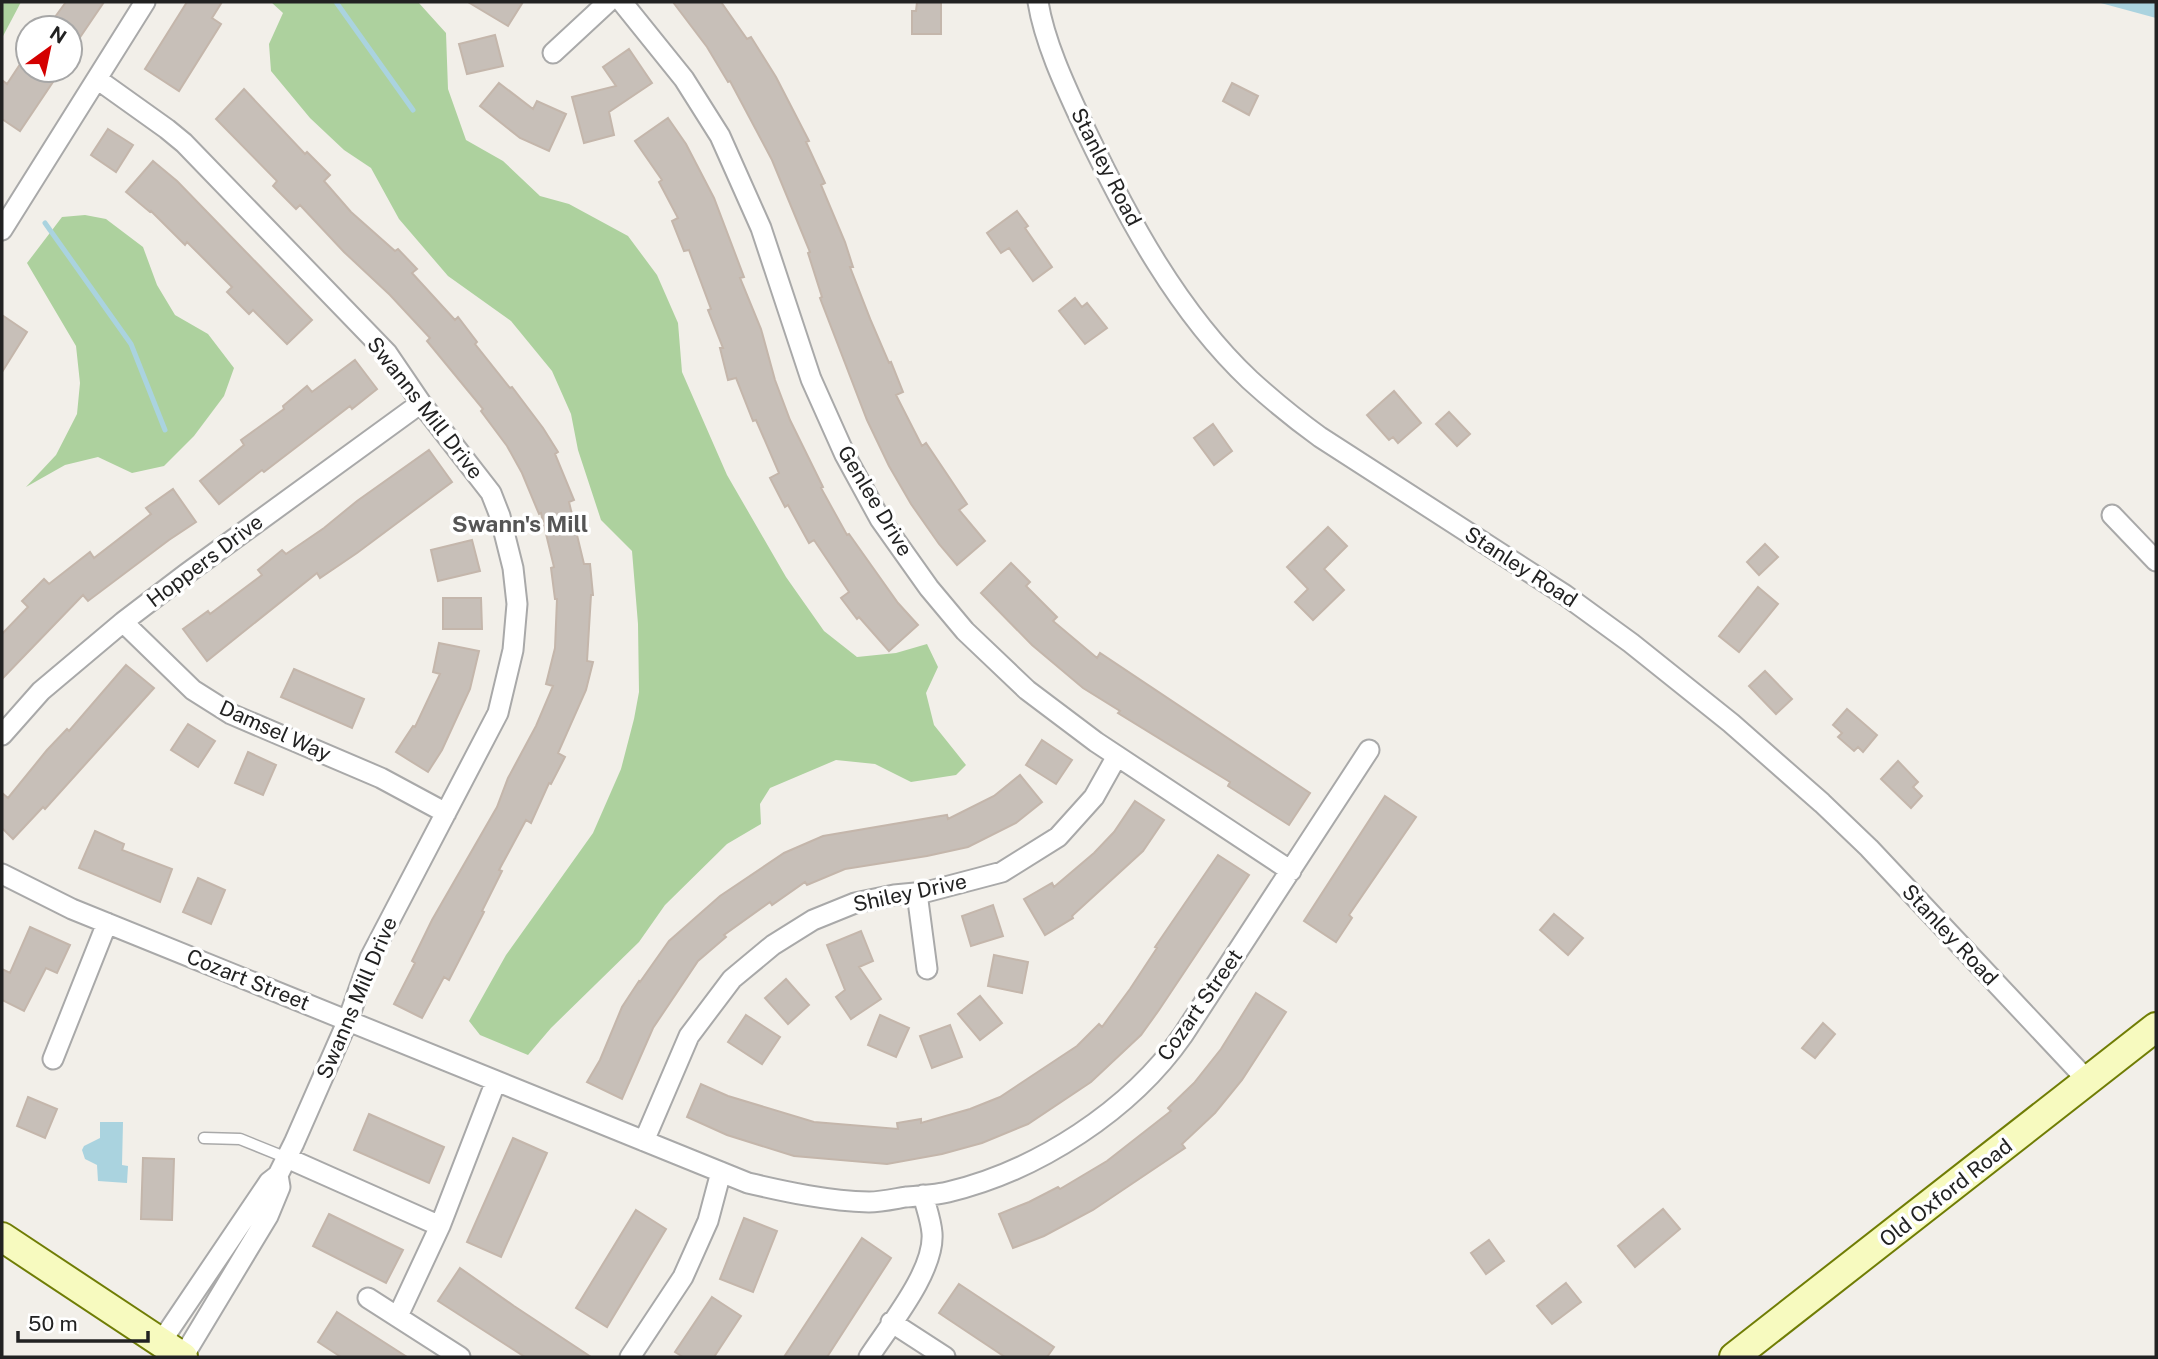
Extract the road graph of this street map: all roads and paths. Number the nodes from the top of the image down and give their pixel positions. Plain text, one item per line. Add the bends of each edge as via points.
1 (145, 2) edge
2 (608, 2) edge
3 (622, 2) edge
4 (1038, 2) edge
5 (553, 53) dead end
6 (96, 79) junction
7 (2, 230) edge
8 (421, 403) junction
9 (2112, 515) dead end
10 (2156, 561) edge
11 (123, 622) junction
12 (2, 735) edge
13 (1369, 750) dead end
14 (1117, 756) junction
15 (446, 813) junction
16 (1291, 871) junction
17 (2, 874) edge
18 (916, 893) junction
19 (107, 923) junction
20 (927, 969) dead end
21 (348, 1020) junction
22 (2156, 1027) edge
23 (53, 1059) dead end
24 (496, 1081) junction
25 (2088, 1081) junction
26 (204, 1138) dead end
27 (644, 1141) junction
28 (282, 1167) junction
29 (722, 1172) junction
30 (923, 1195) junction
31 (440, 1226) junction
32 (2, 1237) edge
33 (368, 1298) dead end
34 (398, 1316) junction
35 (891, 1322) junction
36 (176, 1352) edge
37 (460, 1357) edge
38 (630, 1357) edge
39 (869, 1357) edge
40 (946, 1357) edge
41 (1734, 1357) edge

1 - 6 street
2 - 5 street
3 - 14 street, Genlee Drive via 684,79 720,136 761,229 811,379 880,519 965,631 1027,690
4 - 25 street, Stanley Road via 1069,94 1106,172 1186,304 1248,378 1320,437 1565,595 1748,738 1869,848
6 - 7 street
6 - 8 street, Swanns Mill Drive via 184,143 387,353
8 - 11 street, Hoppers Drive
8 - 15 street, Swanns Mill Drive via 491,493 513,568 517,604 513,650 498,713
9 - 10 street
11 - 12 street, Hoppers Drive via 41,691
11 - 15 street, Damsel Way via 193,690 231,714 381,778
13 - 16 street, Cozart Street
14 - 16 street, Genlee Drive
14 - 18 street, Shiley Drive via 1094,797 1058,837 1002,872
15 - 21 street, Swanns Mill Drive via 370,958
16 - 30 street, Cozart Street via 1171,1053 1130,1095 1068,1142 1012,1171 948,1192
17 - 19 street, Cozart Street
18 - 20 street
18 - 27 street, Shiley Drive via 855,903 813,920 732,979 689,1036
19 - 21 street, Cozart Street
19 - 23 street
21 - 24 street, Cozart Street
21 - 28 street, Swanns Mill Drive
22 - 25 street, Old Oxford Road
24 - 27 street, Cozart Street
24 - 31 street
25 - 41 street, Old Oxford Road
26 - 28 lane via 240,1139
27 - 29 street, Cozart Street
28 - 31 street
28 - 36 street, Swanns Mill Drive via 268,1216
29 - 30 street, Cozart Street via 748,1183 805,1195 870,1202
29 - 38 street via 708,1222 683,1277
30 - 35 street via 932,1233 931,1251 919,1280
31 - 34 street
32 - 36 street
33 - 34 street
34 - 37 street
35 - 39 street
35 - 40 street

